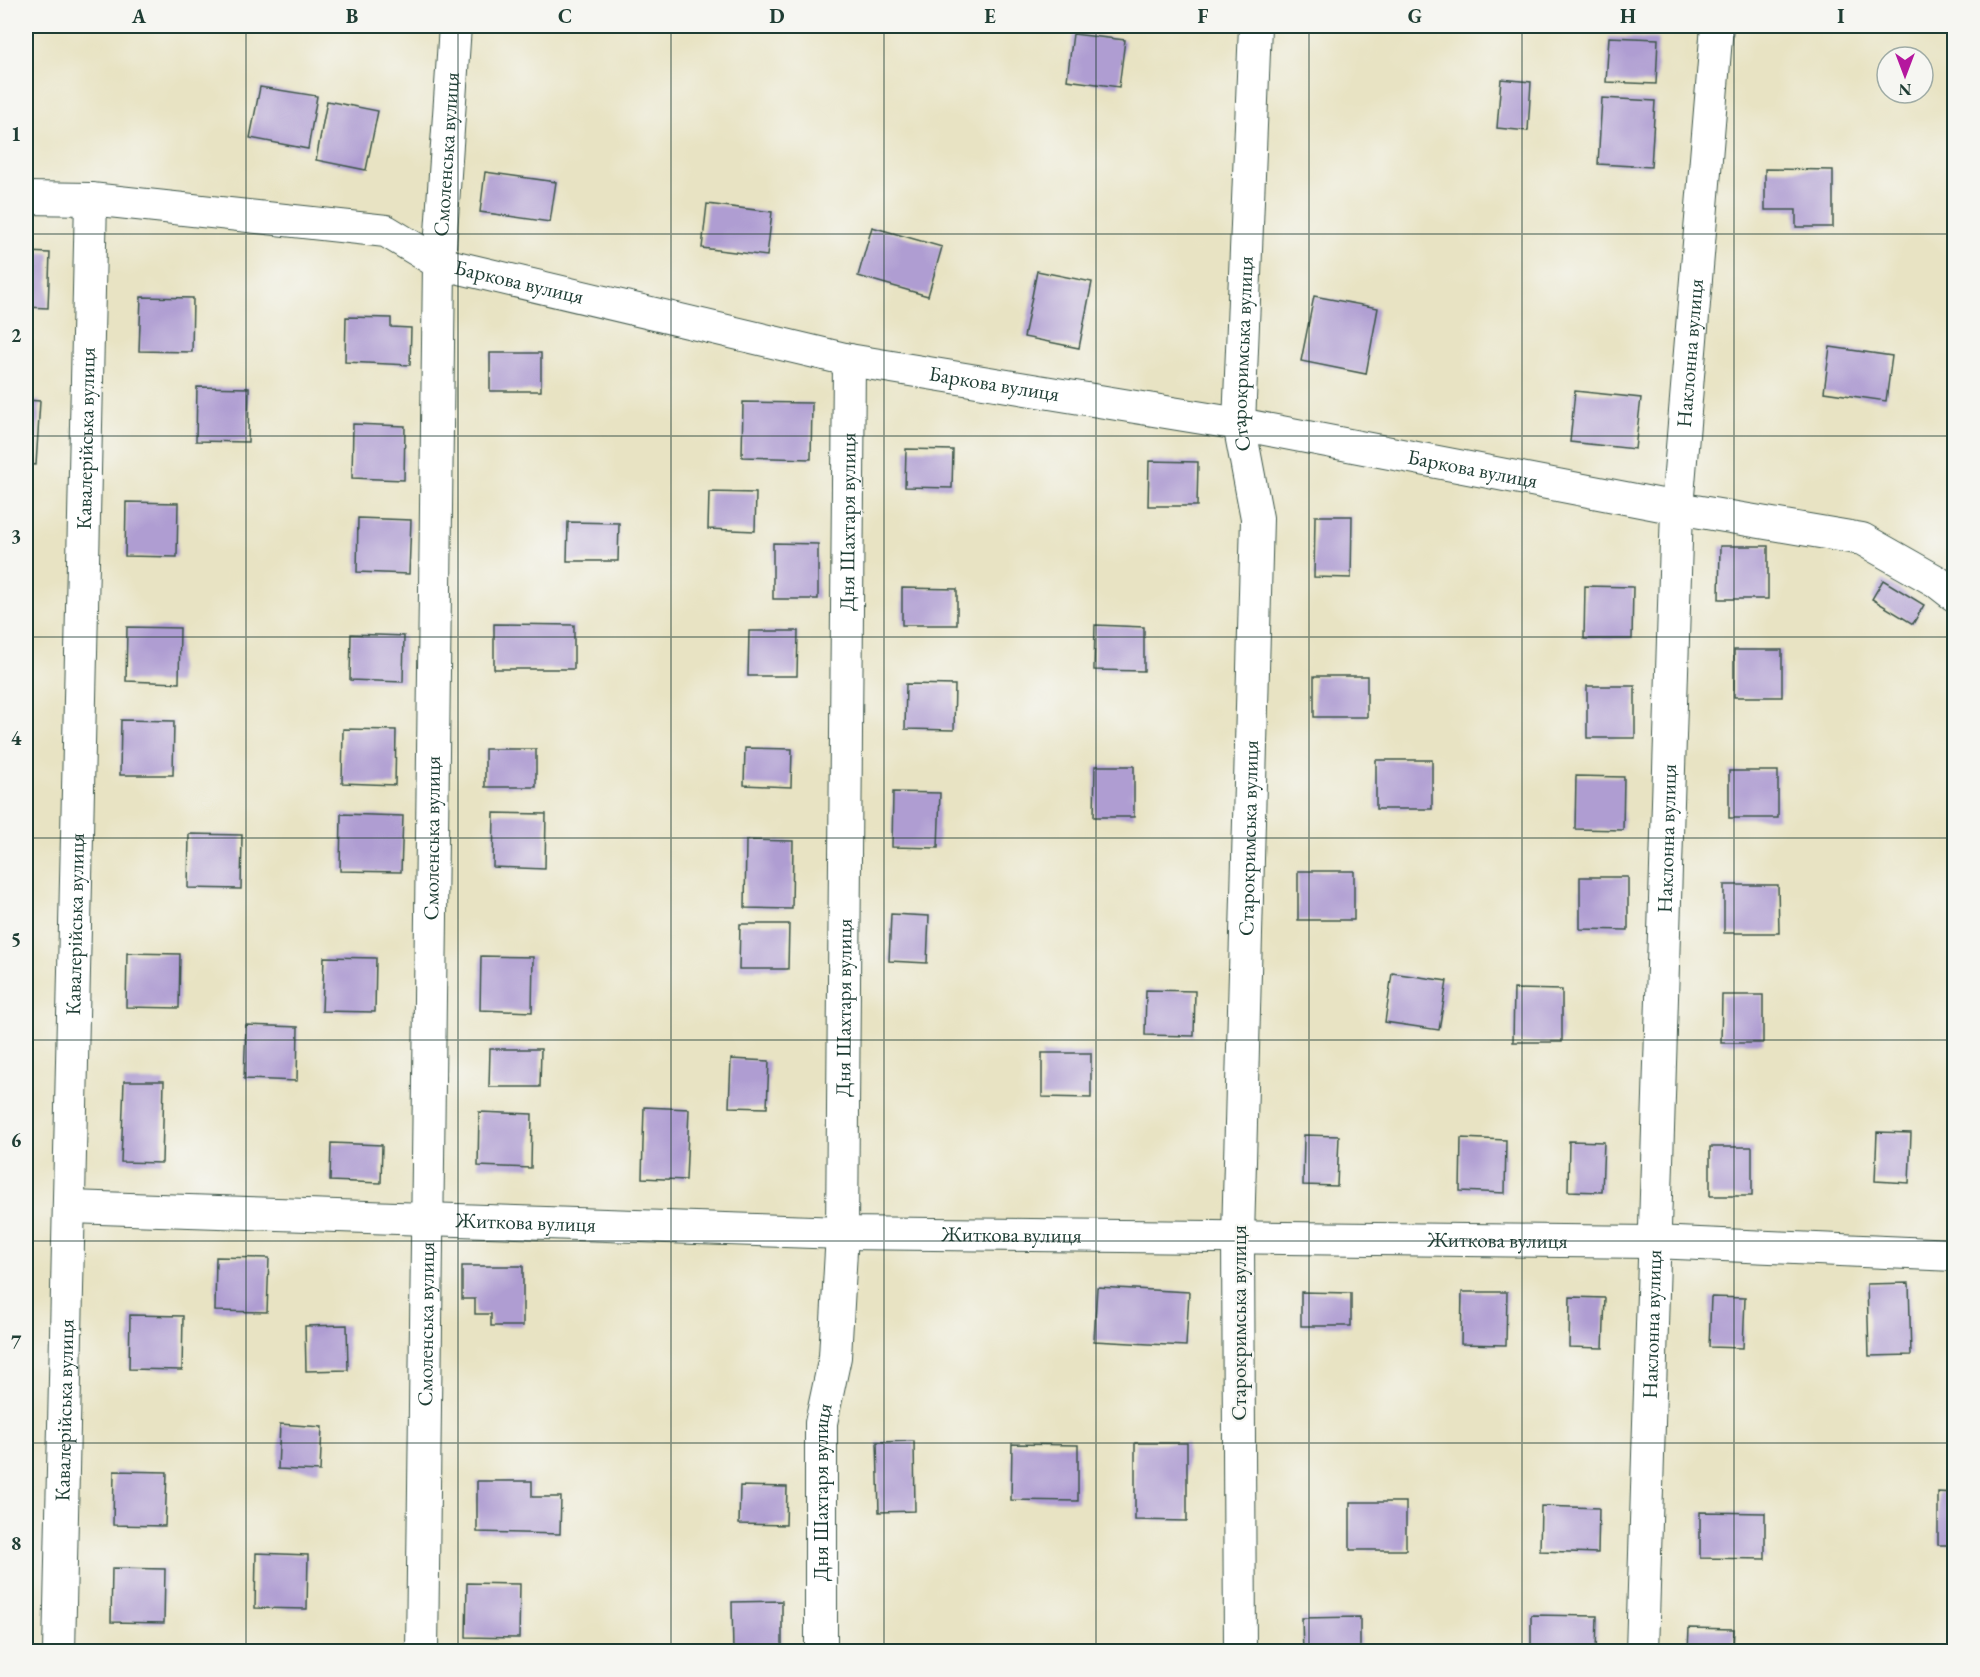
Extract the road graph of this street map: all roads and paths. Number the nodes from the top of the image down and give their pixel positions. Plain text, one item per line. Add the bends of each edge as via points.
1 (455, 26) edge
2 (1255, 26) edge
3 (1717, 26) edge
4 (26, 198) edge
5 (91, 199) junction
6 (439, 263) junction
7 (849, 360) junction
8 (1239, 424) junction
9 (1677, 508) junction
10 (1954, 595) edge
11 (70, 1207) junction
12 (427, 1219) junction
13 (842, 1233) junction
14 (1238, 1237) junction
15 (1653, 1242) junction
16 (1954, 1256) edge
17 (59, 1652) edge
18 (422, 1652) edge
19 (821, 1652) edge
20 (1240, 1652) edge
21 (1642, 1652) edge

1 - 6 street, Смоленська вулиця
2 - 8 street, Старокримська вулиця
3 - 9 street, Наклонна вулиця
4 - 5 street, Баркова вулиця
5 - 6 street, Баркова вулиця via 386,231
5 - 11 street, Кавалерійська вулиця
6 - 7 street, Баркова вулиця
6 - 12 street, Смоленська вулиця
7 - 8 street, Баркова вулиця
7 - 13 street, Дня Шахтаря вулиця
8 - 9 street, Баркова вулиця
8 - 14 street, Старокримська вулиця via 1257,518
9 - 10 street, Баркова вулиця via 1862,539
9 - 15 street, Наклонна вулиця
11 - 12 street, Житкова вулиця
11 - 17 street, Кавалерійська вулиця
12 - 13 street, Житкова вулиця
12 - 18 street, Смоленська вулиця
13 - 14 street, Житкова вулиця
13 - 19 street, Дня Шахтаря вулиця via 835,1357 821,1423
14 - 15 street, Житкова вулиця
14 - 20 street, Старокримська вулиця
15 - 16 street, Житкова вулиця
15 - 21 street, Наклонна вулиця

